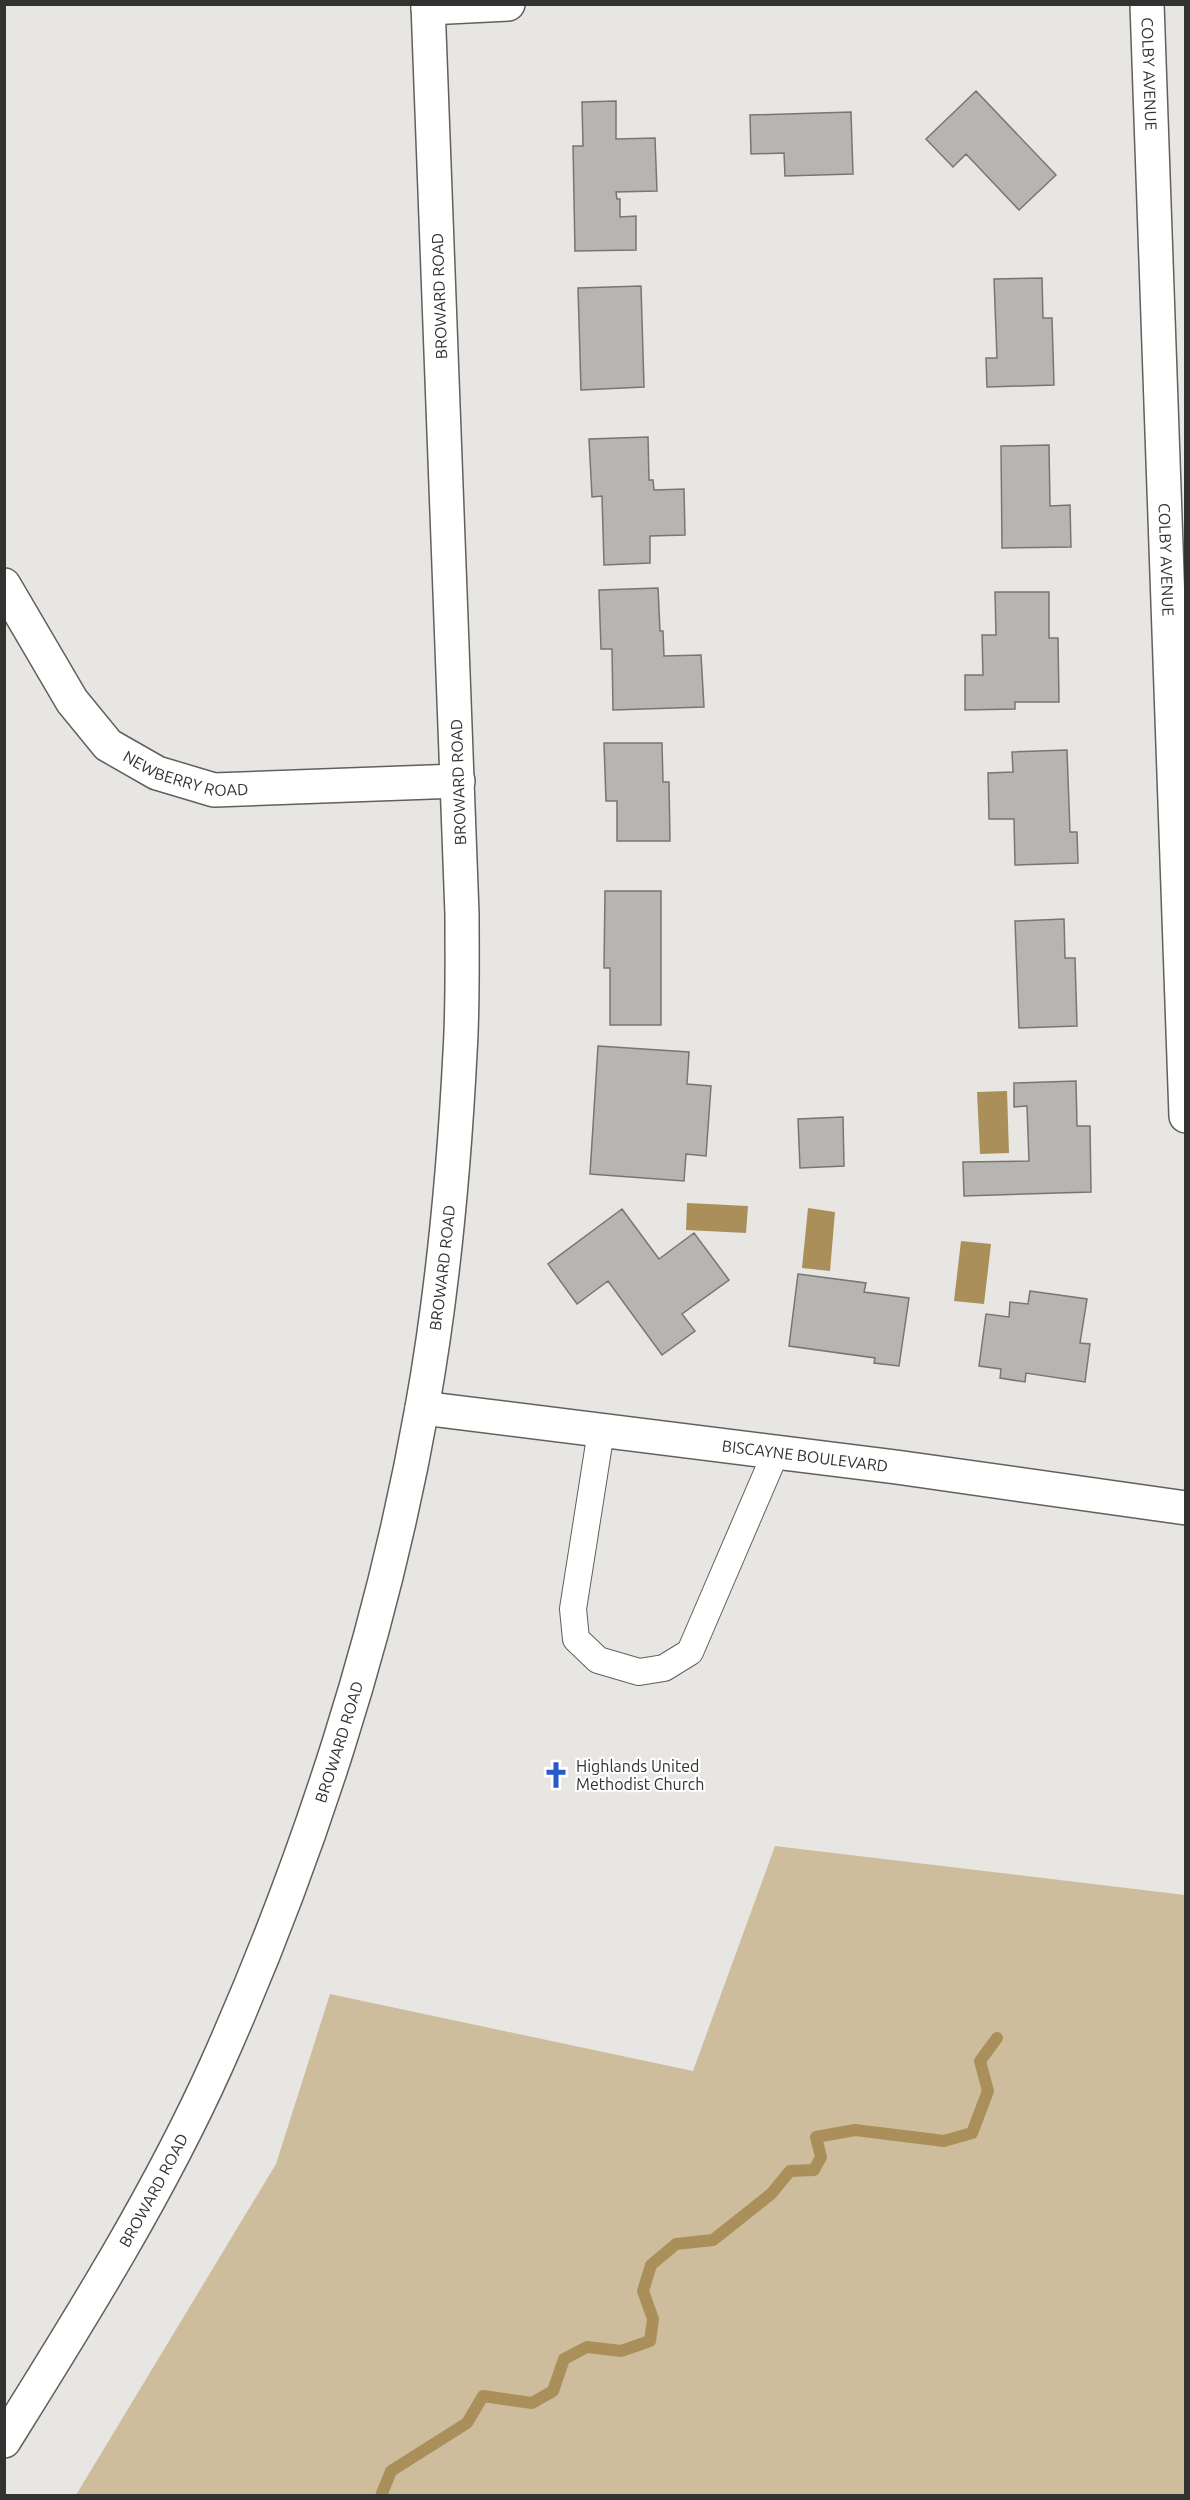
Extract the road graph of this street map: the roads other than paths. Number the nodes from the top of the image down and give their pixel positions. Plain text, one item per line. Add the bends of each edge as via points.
1 (508, 4) edge
2 (1148, 4) edge
3 (428, 6) edge
4 (4, 585) edge
5 (458, 781) junction
6 (1185, 1116) edge
7 (422, 1408) junction
8 (601, 1431) junction
9 (776, 1452) junction
10 (1185, 1508) edge
11 (4, 2441) edge

1 - 3 street
2 - 6 street, COLBY AVENUE
3 - 5 street, BROWARD ROAD
4 - 5 street, NEWBERRY ROAD via 79,710 108,745 157,773 214,790
5 - 7 street, BROWARD ROAD via 461,1050 446,1230
7 - 8 street, BISCAYNE BOULEVARD
7 - 11 street, BROWARD ROAD via 380,1598 346,1724 256,1971 214,2069 157,2185
8 - 9 street, BISCAYNE BOULEVARD
8 - 9 lane via 573,1610 576,1639 598,1660 639,1672 664,1668 690,1652
9 - 10 street, BISCAYNE BOULEVARD

